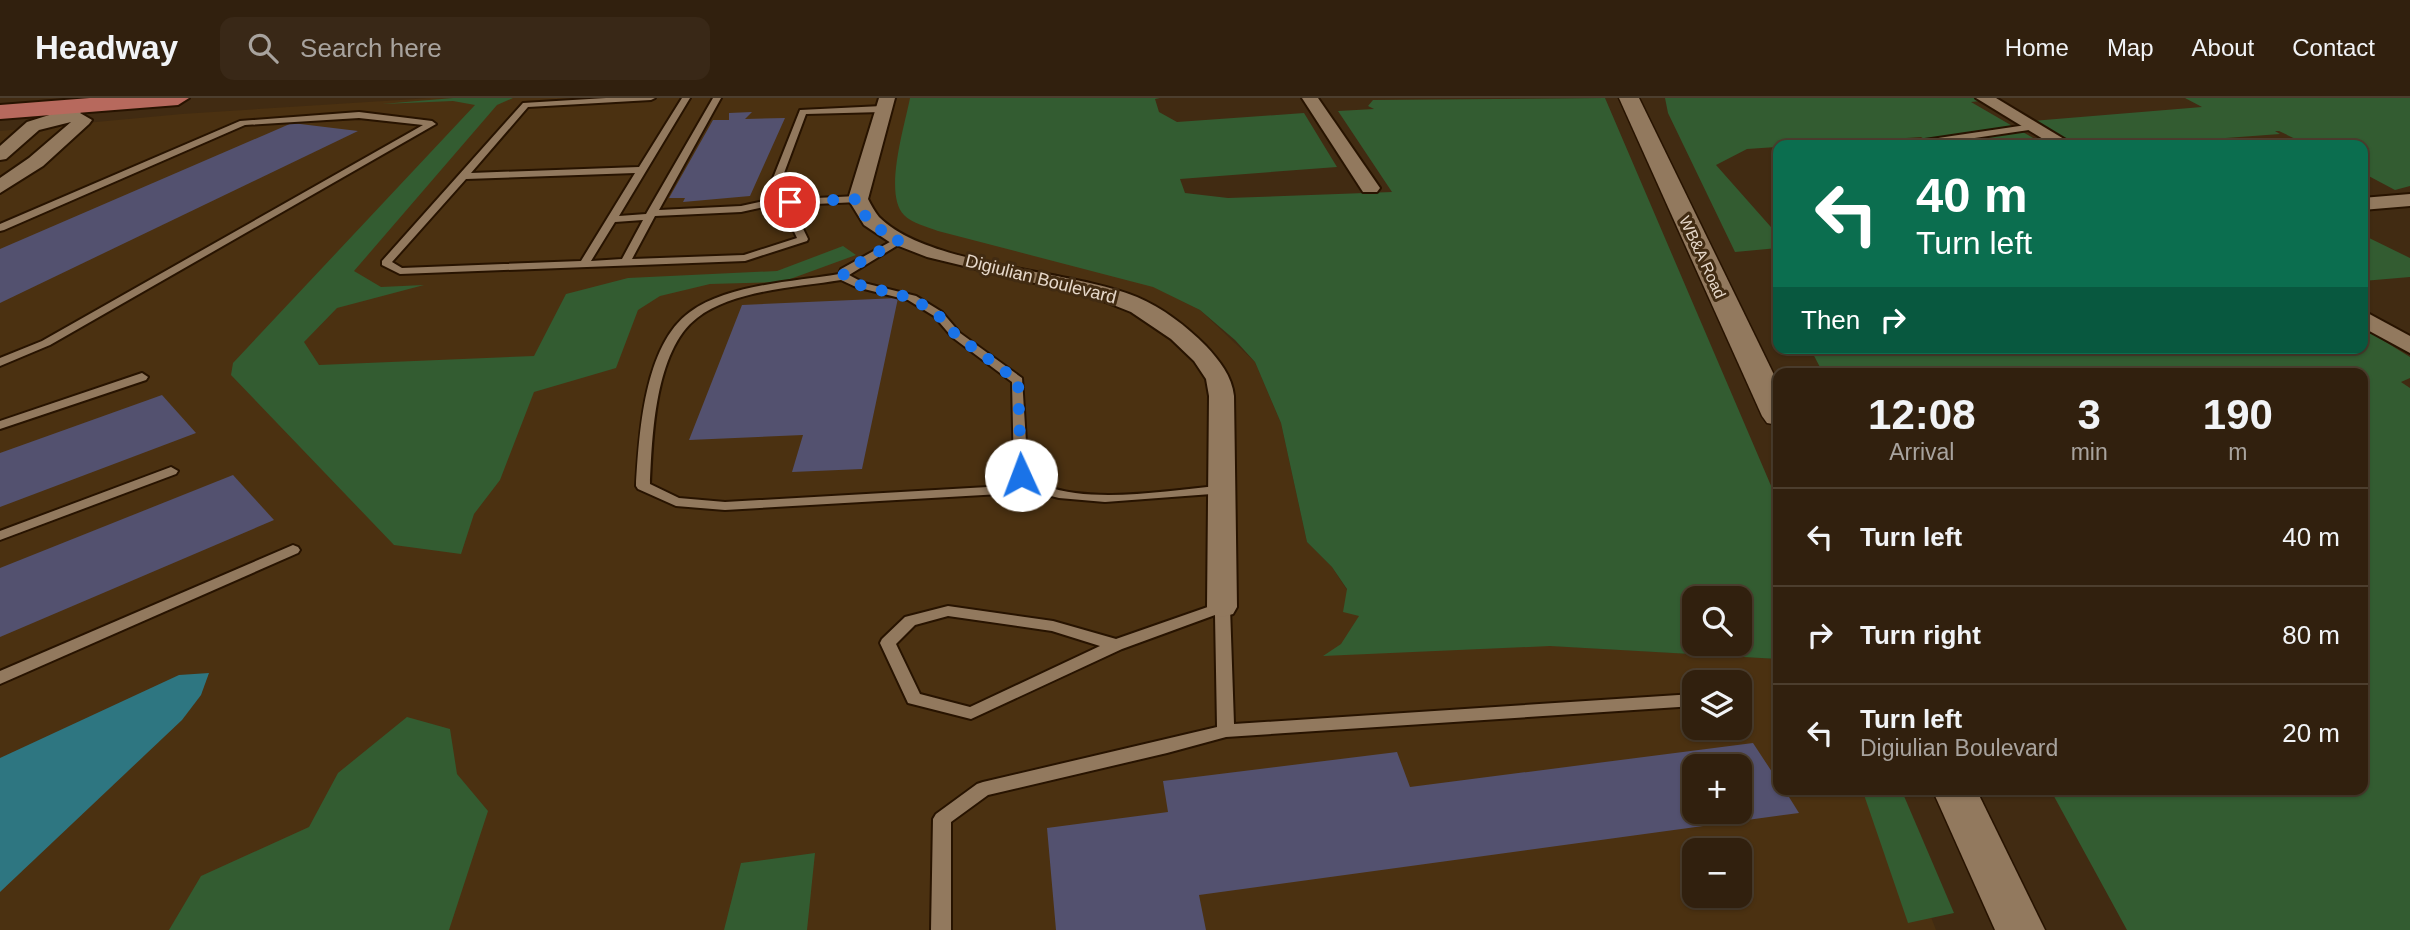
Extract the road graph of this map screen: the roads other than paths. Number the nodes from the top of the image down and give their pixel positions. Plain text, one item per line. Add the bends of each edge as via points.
1 (178, 98) edge
2 (651, 98) edge
3 (686, 98) edge
4 (717, 98) edge
5 (808, 98) edge
6 (1310, 98) edge
7 (1629, 98) edge
8 (1984, 98) edge
9 (885, 104) edge
10 (74, 110) junction
11 (803, 112) junction
12 (0, 113) edge
13 (2033, 127) junction
14 (1945, 140) edge
15 (2056, 140) edge
16 (0, 155) edge
17 (642, 170) junction
18 (463, 176) junction
19 (0, 187) edge
20 (1370, 188) dead end
21 (858, 199) junction
22 (2410, 200) edge
23 (790, 202) junction
24 (768, 203) junction
25 (2368, 204) edge
26 (651, 215) junction
27 (612, 219) junction
28 (0, 228) edge
29 (899, 240) junction
30 (625, 262) junction
31 (584, 264) junction
32 (843, 276) junction
33 (2368, 320) edge
34 (2410, 345) edge
35 (0, 362) edge
36 (142, 377) dead end
37 (1773, 405) edge
38 (0, 425) edge
39 (171, 471) dead end
40 (1036, 488) junction
41 (1220, 490) junction
42 (0, 536) edge
43 (293, 550) dead end
44 (1222, 607) junction
45 (1116, 645) junction
46 (0, 678) edge
47 (1682, 701) edge
48 (1226, 731) junction
49 (1957, 795) edge
50 (941, 930) edge
51 (2020, 930) edge

1 - 10 main road
2 - 18 lane via 526,105
3 - 17 lane
4 - 26 lane
5 - 11 lane
6 - 20 street
7 - 37 street, WB&A Road
8 - 13 street
9 - 11 lane
9 - 21 street
10 - 12 main road
10 - 16 street via 33,126
10 - 19 street via 83,120 37,162
11 - 24 lane
13 - 14 lane
13 - 15 street
17 - 18 lane
17 - 27 lane
18 - 31 lane via 386,263 400,271
21 - 23 lane
21 - 29 street, Digiulian Boulevard via 869,221
22 - 25 street
23 - 24 lane
23 - 30 lane via 789,210 803,239 745,258
24 - 26 lane
26 - 27 lane
26 - 30 lane
27 - 31 lane
28 - 35 lane via 243,123 359,115 432,124 46,343
29 - 32 lane
29 - 41 street, Digiulian Boulevard via 1127,301 1180,332 1219,381
30 - 31 lane
32 - 40 lane via 912,298 1018,381 1021,475
32 - 40 lane via 724,299 693,314 679,328 654,384 643,485 676,502 725,506
33 - 34 street
36 - 38 lane
39 - 42 lane
40 - 41 lane via 1113,496
41 - 44 street, Digiulian Boulevard
43 - 46 lane
44 - 45 lane
44 - 48 lane
45 - 45 lane via 1053,626 948,611 909,621 888,643 914,699 971,713
47 - 48 lane
48 - 50 lane via 983,789 942,819
49 - 51 street

